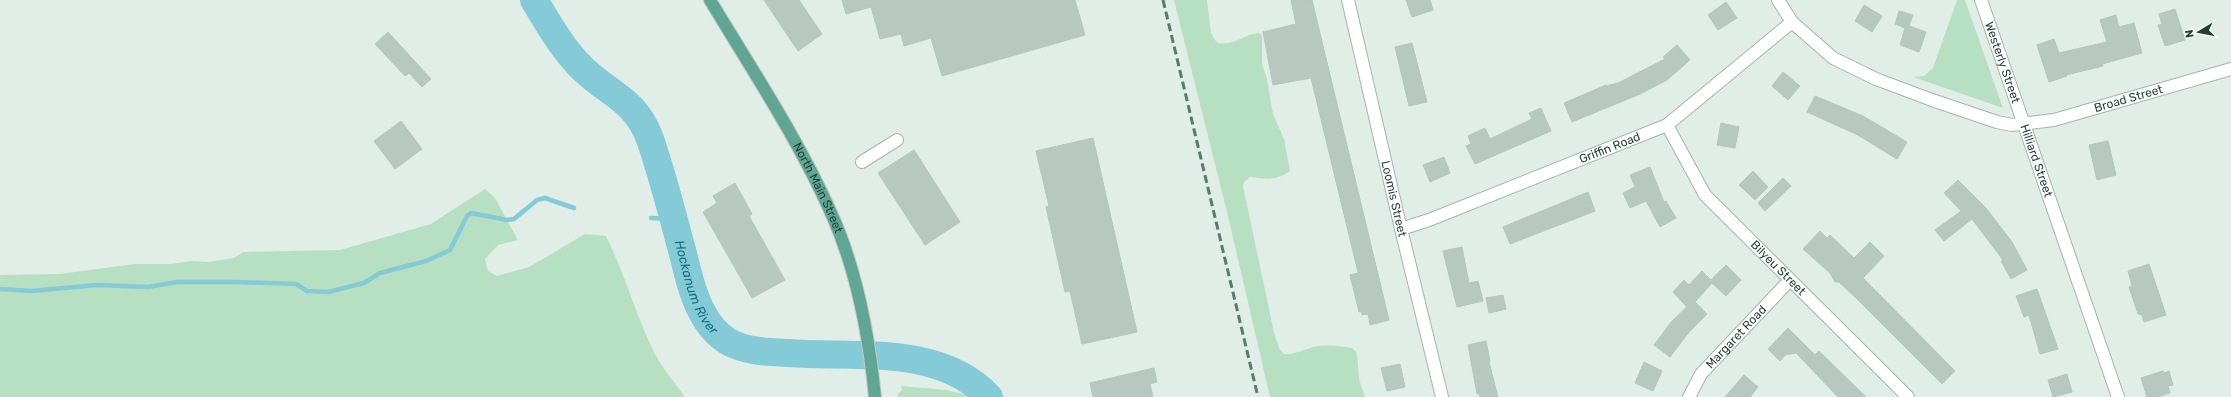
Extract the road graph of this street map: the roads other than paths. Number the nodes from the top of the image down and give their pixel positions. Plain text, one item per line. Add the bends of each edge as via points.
1 (710, 0) edge
2 (1348, 0) edge
3 (1778, 0) edge
4 (1981, 0) edge
5 (1792, 22) junction
6 (2231, 70) edge
7 (1667, 125) junction
8 (2026, 125) junction
9 (898, 140) dead end
10 (862, 162) dead end
11 (1400, 229) junction
12 (1789, 281) junction
13 (875, 397) edge
14 (1442, 397) edge
15 (1689, 397) edge
16 (1908, 397) edge
17 (2118, 397) edge

1 - 13 main road, North Main Street via 784,123 833,216 850,264
2 - 11 street, Loomis Street
3 - 5 street, Hilliard Street
4 - 8 street, Westerly Street
5 - 7 street, Griffin Road
5 - 8 street, Hilliard Street via 1834,58 1876,79 1997,122
6 - 8 street, Broad Street via 2091,111
7 - 11 street, Griffin Road via 1429,220
7 - 12 street, Bilyeu Street via 1705,195
8 - 17 street, Hilliard Street
9 - 10 street
11 - 14 street, Loomis Street
12 - 15 street, Margaret Road via 1701,374
12 - 16 street, Bilyeu Street

